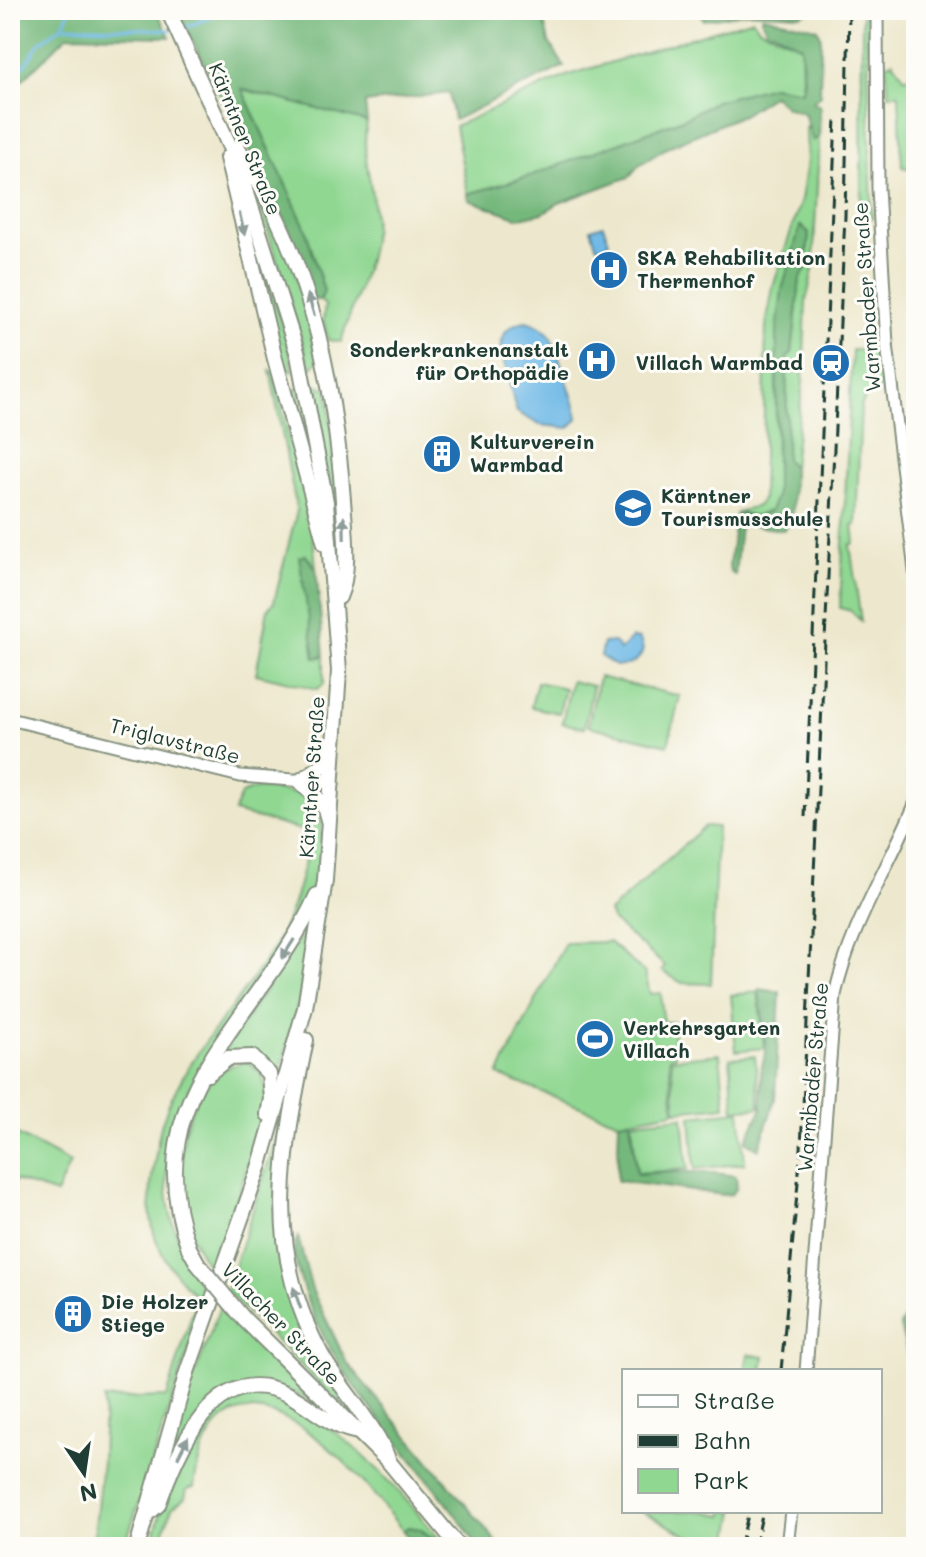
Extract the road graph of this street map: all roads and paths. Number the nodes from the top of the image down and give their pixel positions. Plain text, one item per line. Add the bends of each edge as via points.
1 (168, 10) edge
2 (877, 10) edge
3 (219, 120) junction
4 (331, 555) junction
5 (916, 579) edge
6 (336, 605) junction
7 (10, 719) edge
8 (336, 735) junction
9 (300, 781) junction
10 (333, 783) junction
11 (916, 802) edge
12 (330, 828) junction
13 (325, 880) junction
14 (305, 1008) junction
15 (195, 1089) junction
16 (260, 1165) junction
17 (806, 1369) edge
18 (359, 1432) junction
19 (389, 1462) junction
20 (791, 1513) edge
21 (146, 1514) junction
22 (137, 1547) edge
23 (459, 1547) edge
24 (787, 1547) edge

1 - 3 main road, Kärntner Straße
2 - 5 street, Warmbader Straße via 878,188 887,344
3 -> 4 main road via 275,359 315,498 319,532
3 - 4 main road, Kärntner Straße via 261,232 298,355
6 -> 3 main road via 343,589 344,515 338,423 323,344 281,227
4 - 6 main road, Kärntner Straße
6 - 8 main road, Kärntner Straße
7 - 9 street, Triglavstraße via 240,776
8 - 9 main road via 322,766
8 - 10 main road, Kärntner Straße
9 - 10 street, Triglavstraße
9 - 12 main road via 324,805
10 - 12 main road, Kärntner Straße
11 - 17 street, Warmbader Straße via 852,936 835,995
12 - 13 main road, Kärntner Straße
13 - 14 main road, Kärntner Straße
13 -> 15 main road, Villacher Straße via 287,952
14 - 16 main road, Kärntner Straße
19 -> 14 main road via 384,1444 322,1356 289,1273 283,1243 282,1189 308,1032
15 - 16 main road via 228,1058 252,1057 261,1063 269,1074 271,1099 256,1150
15 - 18 main road, Villacher Straße, bridge via 173,1156 175,1206 189,1248 244,1319
16 - 21 main road, Kärntner Straße via 187,1372
18 - 19 main road, Villacher Straße
21 -> 18 main road via 158,1505 199,1418 222,1397 252,1389 285,1393 342,1430
19 - 23 main road, Villacher Straße
20 - 24 street
21 - 22 main road, Kärntner Straße

